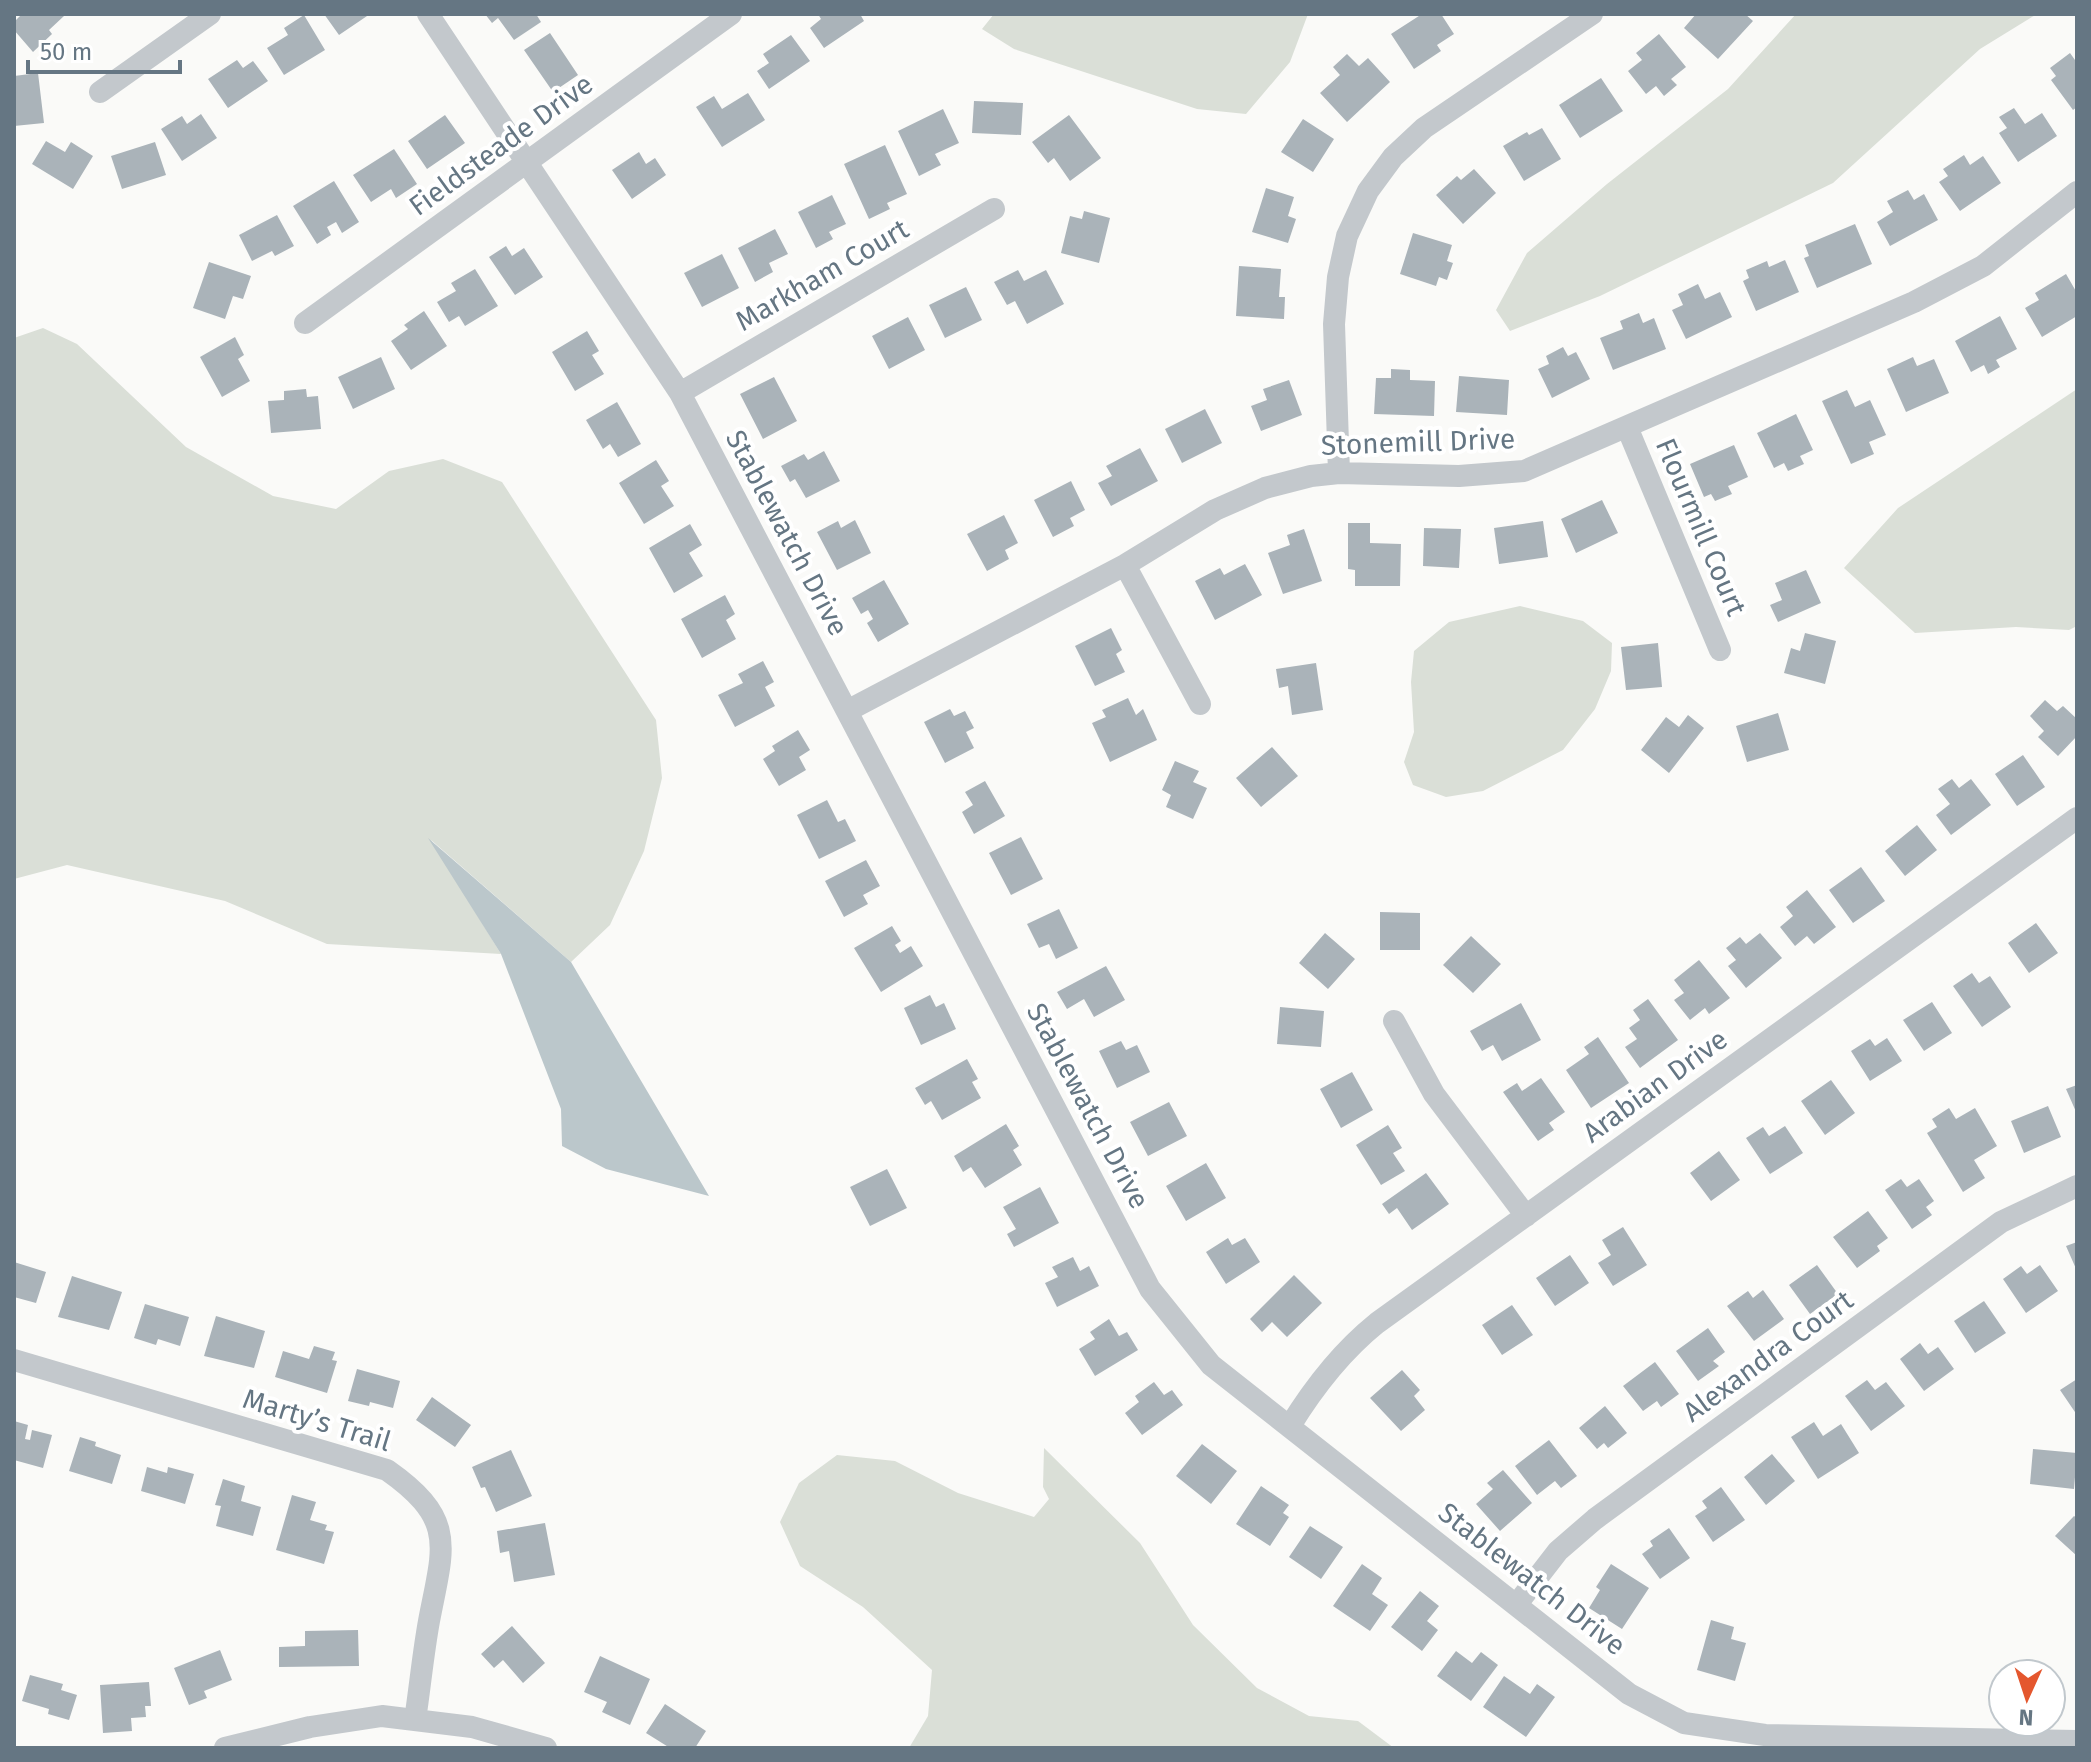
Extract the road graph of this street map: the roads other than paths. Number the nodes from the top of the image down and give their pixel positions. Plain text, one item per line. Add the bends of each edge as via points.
1 (210, 14) edge
2 (428, 14) edge
3 (731, 14) edge
4 (1592, 14) edge
5 (100, 92) dead end
6 (528, 162) junction
7 (2077, 192) edge
8 (994, 209) dead end
9 (305, 323) dead end
10 (680, 393) junction
11 (1627, 427) junction
12 (1339, 473) junction
13 (1125, 565) junction
14 (1720, 650) dead end
15 (1200, 704) dead end
16 (847, 711) junction
17 (2077, 818) edge
18 (1394, 1021) dead end
19 (2077, 1186) edge
20 (1526, 1216) junction
21 (14, 1360) edge
22 (1290, 1426) junction
23 (1517, 1604) junction
24 (415, 1720) junction
25 (2077, 1741) edge
26 (225, 1748) edge
27 (546, 1748) edge

1 - 5 street
2 - 6 street, Stablewatch Drive
3 - 6 street, Fieldsteade Drive
4 - 12 street via 1424,128 1368,191 1347,236 1338,277 1334,324
6 - 9 street, Fieldsteade Drive
6 - 10 street, Stablewatch Drive
7 - 11 street, Stonemill Drive via 1970,274
8 - 10 street, Markham Court
10 - 16 street, Stablewatch Drive
11 - 12 street, Stonemill Drive via 1524,471 1459,476
11 - 14 street, Flourmill Court
12 - 13 street, Stonemill Drive via 1265,488 1215,510
13 - 15 street
13 - 16 street, Stonemill Drive
16 - 22 street, Stablewatch Drive via 1150,1289 1211,1365
17 - 20 street, Arabian Drive
18 - 20 street via 1434,1094
19 - 23 street, Alexandra Court via 2001,1222 1595,1519 1558,1551
20 - 22 street, Arabian Drive via 1352,1343
21 - 24 street, Marty’s Trail via 387,1470 413,1488 437,1522 442,1560
22 - 23 street, Stablewatch Drive
23 - 25 street, Stablewatch Drive via 1629,1694 1684,1723 1765,1735
24 - 26 street via 382,1716
24 - 27 street via 472,1727

